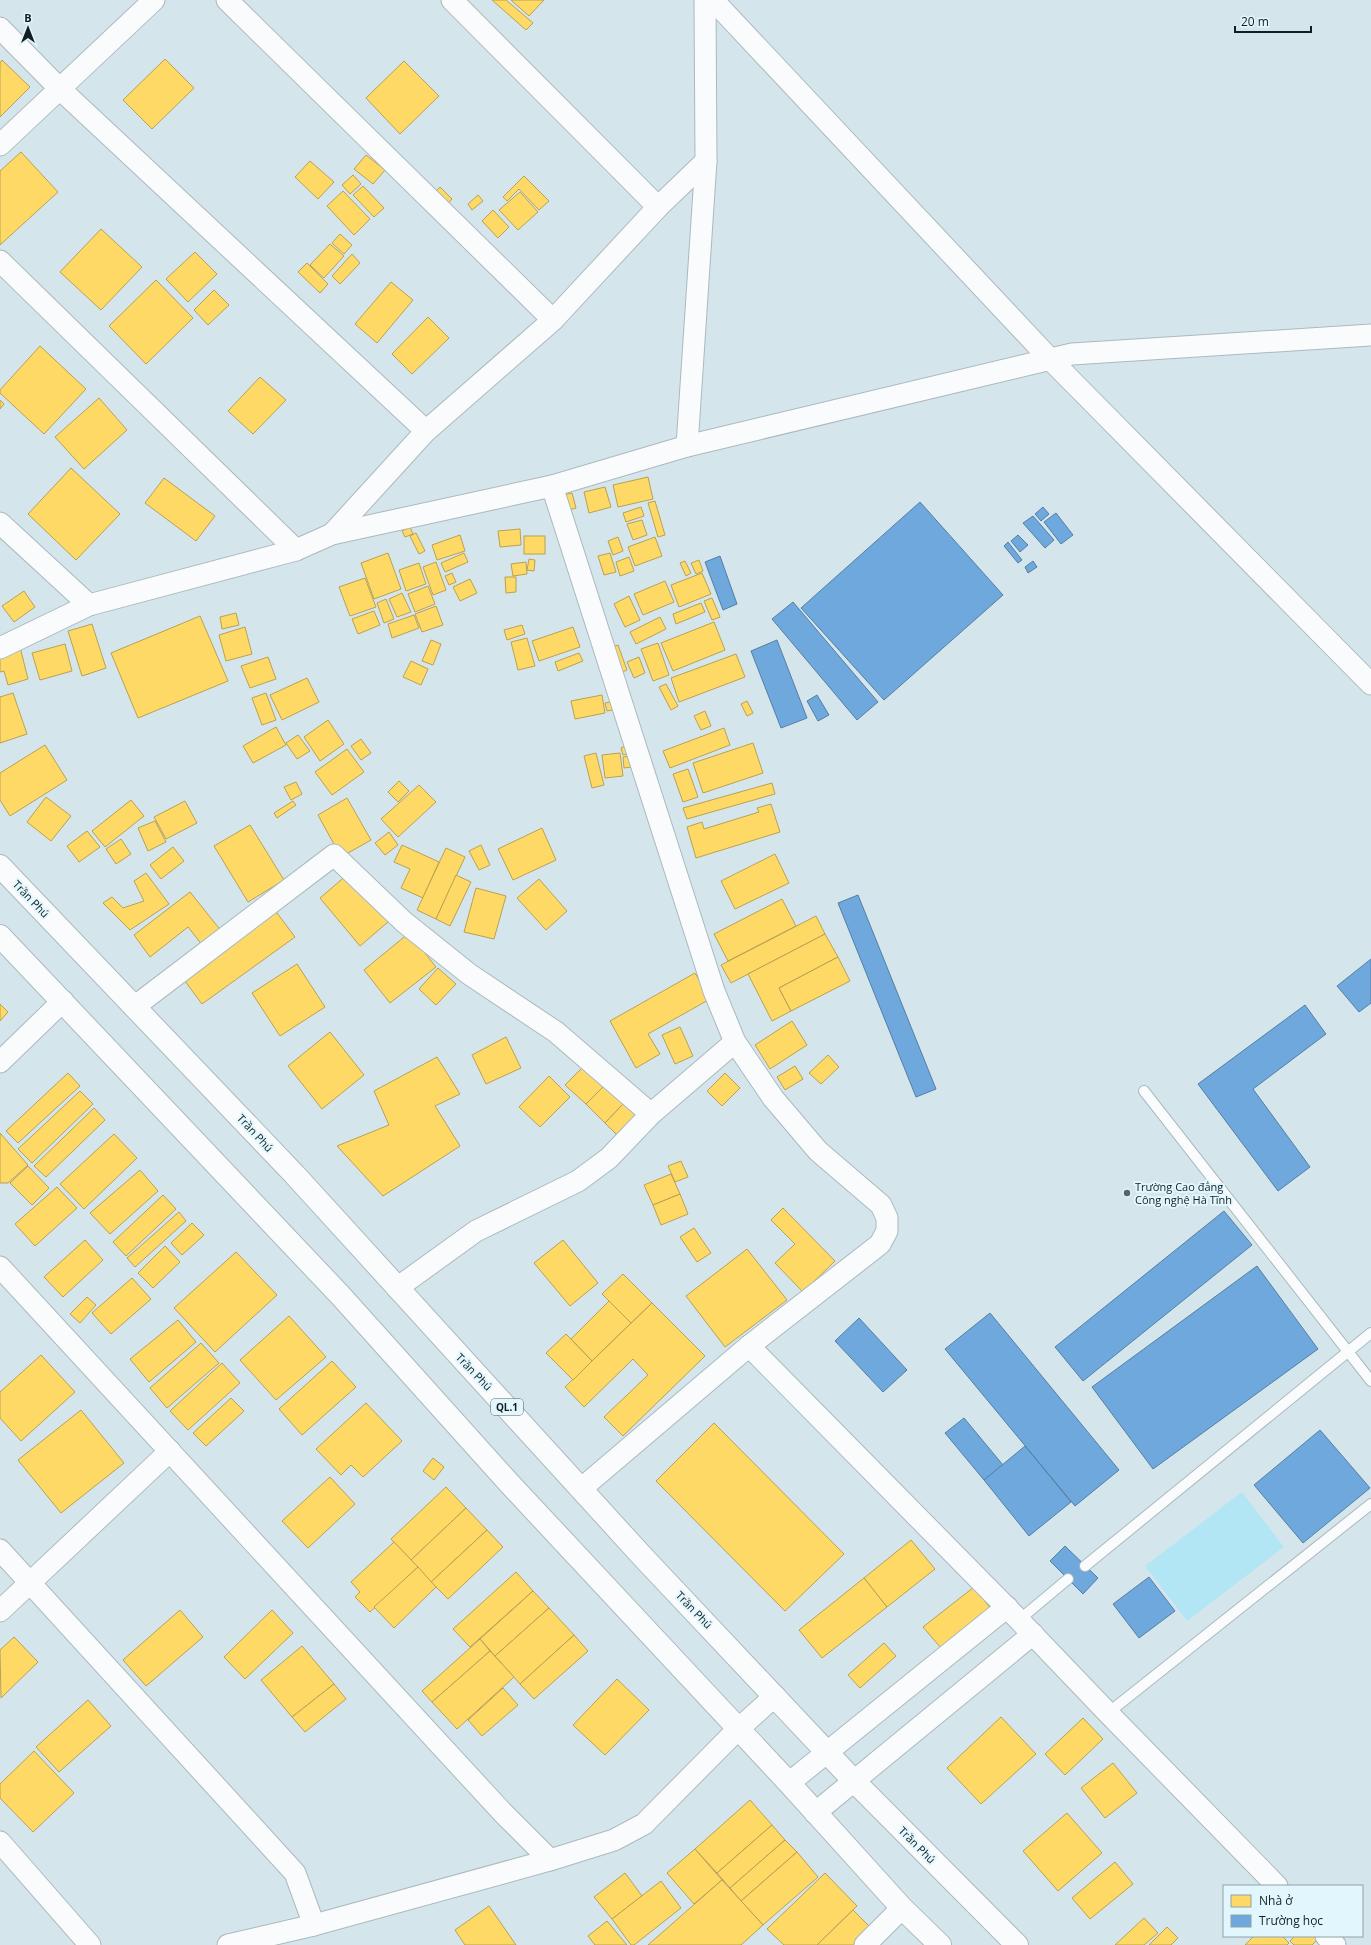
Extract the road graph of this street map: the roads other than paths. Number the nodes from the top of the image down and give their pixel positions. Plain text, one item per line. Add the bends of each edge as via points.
1 (154, 0) edge
2 (227, 0) edge
3 (452, 0) edge
4 (705, 0) edge
5 (713, 0) edge
6 (0, 28) edge
7 (60, 89) junction
8 (0, 145) edge
9 (706, 160) junction
10 (658, 207) junction
11 (0, 261) edge
12 (553, 320) junction
13 (1371, 335) edge
14 (1050, 359) junction
15 (426, 431) junction
16 (688, 446) junction
17 (552, 486) junction
18 (0, 523) edge
19 (332, 534) junction
20 (296, 550) junction
21 (89, 605) junction
22 (0, 648) edge
23 (1371, 684) edge
24 (0, 866) edge
25 (0, 936) edge
26 (63, 1001) junction
27 (134, 1007) junction
28 (735, 1042) junction
29 (0, 1062) edge
30 (1144, 1091) dead end
31 (652, 1114) junction
32 (0, 1267) edge
33 (397, 1288) junction
34 (1371, 1333) edge
35 (750, 1346) junction
36 (1348, 1351) junction
37 (1371, 1381) edge
38 (170, 1451) junction
39 (582, 1488) junction
40 (1371, 1504) edge
41 (0, 1550) edge
42 (1085, 1566) dead end
43 (1068, 1579) dead end
44 (31, 1584) junction
45 (0, 1611) edge
46 (1020, 1620) junction
47 (775, 1696) junction
48 (1108, 1713) junction
49 (738, 1730) junction
50 (827, 1752) junction
51 (854, 1781) junction
52 (789, 1783) junction
53 (815, 1813) junction
54 (0, 1842) edge
55 (550, 1860) junction
56 (1276, 1885) edge
57 (902, 1908) junction
58 (314, 1925) junction
59 (1327, 1937) edge
60 (90, 1945) edge
61 (228, 1945) edge
62 (864, 1945) edge
63 (940, 1945) edge
64 (1017, 1945) edge
65 (1335, 1945) edge

1 - 7 street
2 - 12 street
3 - 10 street
4 - 9 street
5 - 14 street
6 - 7 street
7 - 8 street
7 - 15 street
9 - 10 street
9 - 16 street
10 - 12 street
11 - 20 street
12 - 15 street
13 - 14 street via 1072,354
14 - 16 street
14 - 23 street
15 - 19 street
16 - 17 street
17 - 19 street
17 - 28 street via 709,976
18 - 21 street
19 - 20 street
20 - 21 street
21 - 22 street
24 - 27 main road, Trần Phú / QL.1
25 - 26 main road
26 - 29 street
26 - 49 main road via 340,1295 509,1483
27 - 31 street via 334,855 404,922 469,974 556,1032
27 - 33 main road, Trần Phú / QL.1 via 295,1175
28 - 31 street
28 - 35 street via 774,1098 818,1150 881,1205 887,1218 887,1230 880,1244
30 - 36 lane
31 - 33 street via 609,1158 578,1181 476,1231
32 - 38 street
33 - 39 main road, Trần Phú / QL.1
34 - 36 lane
35 - 39 street
35 - 46 street
36 - 37 lane
36 - 42 lane
38 - 44 street
38 - 55 street via 503,1814
39 - 47 main road, Trần Phú / QL.1 via 642,1556
40 - 48 lane
41 - 44 street
43 - 46 lane
44 - 45 street
44 - 58 street via 295,1873
46 - 48 street
46 - 50 street
46 - 51 street
47 - 49 street
47 - 50 main road, Trần Phú / QL.1
48 - 56 street
49 - 52 main road
49 - 55 street via 644,1824 614,1840
50 - 51 main road, Trần Phú / QL.1
50 - 52 street
51 - 53 street
51 - 64 main road, Trần Phú / QL.1
52 - 53 main road
53 - 57 main road
54 - 60 street
55 - 58 street
57 - 62 street
57 - 63 main road
58 - 61 street
59 - 65 street

